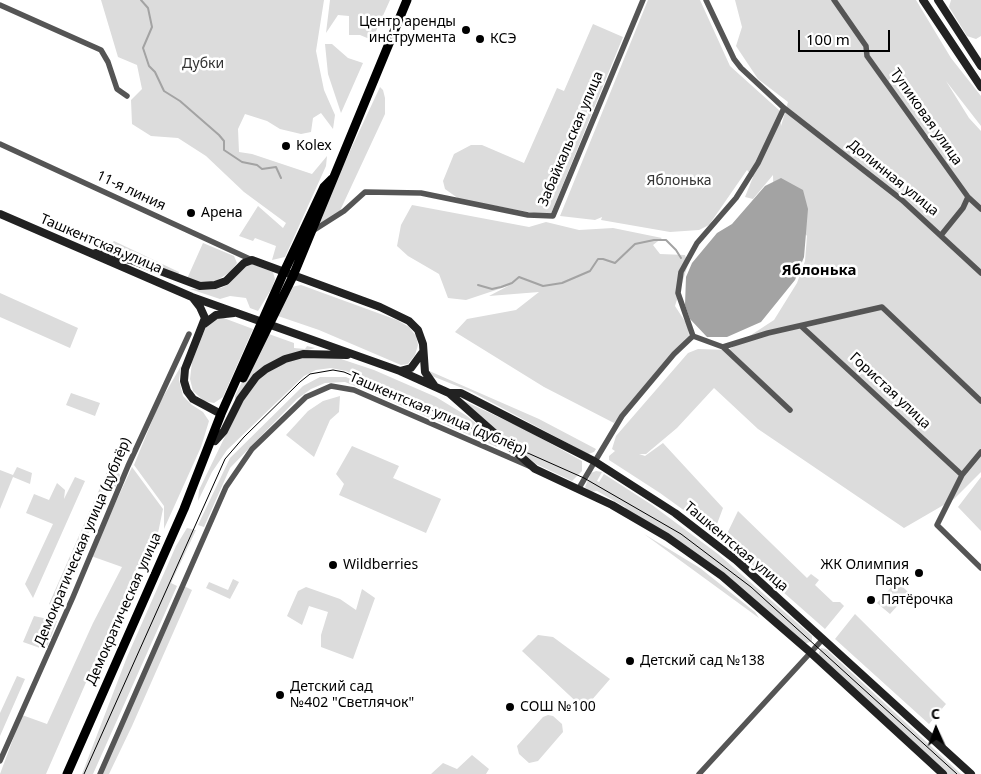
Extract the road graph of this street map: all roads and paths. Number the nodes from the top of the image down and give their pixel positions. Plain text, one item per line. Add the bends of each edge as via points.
1 (407, 0) edge
2 (643, 0) edge
3 (706, 0) edge
4 (834, 0) edge
5 (923, 0) edge
6 (938, 0) edge
7 (0, 5) edge
8 (981, 66) edge
9 (981, 87) edge
10 (127, 96) dead end
11 (784, 108) junction
12 (0, 144) edge
13 (332, 179) junction
14 (968, 197) junction
15 (981, 209) edge
16 (0, 214) edge
17 (310, 233) junction
18 (942, 234) junction
19 (90, 253) junction
20 (252, 260) junction
21 (284, 272) junction
22 (981, 273) edge
23 (293, 276) junction
24 (192, 297) junction
25 (236, 313) junction
26 (204, 324) junction
27 (800, 326) junction
28 (189, 334) dead end
29 (693, 336) junction
30 (723, 347) junction
31 (423, 351) junction
32 (363, 358) junction
33 (400, 371) junction
34 (435, 386) junction
35 (450, 393) junction
36 (981, 401) edge
37 (790, 410) dead end
38 (222, 414) junction
39 (215, 441) junction
40 (981, 452) edge
41 (206, 455) junction
42 (594, 461) junction
43 (535, 469) junction
44 (962, 475) junction
45 (578, 488) junction
46 (981, 568) edge
47 (823, 639) junction
48 (810, 652) junction
49 (0, 761) edge
50 (67, 774) edge
51 (100, 774) edge
52 (699, 774) edge
53 (943, 774) edge
54 (971, 774) edge

1 - 13 main road, Демократическая улица
2 - 17 street, Забайкальская улица via 553,216 528,215 420,192 365,192 344,211
3 - 11 street, Долинная улица via 734,60
4 - 14 street, Тупиковая улица via 866,46 867,56
5 - 9 main road
6 - 8 main road
7 - 10 street via 101,50 117,89
11 - 18 street, Долинная улица via 870,173
11 - 29 street via 758,164 730,208 697,244 681,272 678,293
12 - 20 street, 11-я линия
13 - 17 main road, Демократическая улица
13 - 21 main road, Демократическая улица via 324,187
14 - 15 street, Тупиковая улица
14 - 18 street
16 - 19 main road, Ташкентская улица
17 - 23 main road, Демократическая улица
18 - 22 street, Долинная улица
19 - 20 main road via 131,260 200,286 226,281 244,263
19 - 24 main road, Ташкентская улица
20 - 21 main road
21 - 23 main road
21 - 38 main road, Демократическая улица
23 - 31 main road via 380,307 409,321 418,330 424,344
23 - 39 main road, Демократическая улица
24 - 25 main road, Ташкентская улица
24 - 26 main road via 204,313
25 - 26 main road via 216,315
25 - 32 main road, Ташкентская улица
26 - 38 main road via 185,369 184,381 193,399
27 - 30 street
27 - 36 street via 882,307
27 - 44 street, Гористая улица
28 - 49 street, Демократическая улица (дублёр)
29 - 30 street
29 - 42 street via 635,399
30 - 37 street
31 - 33 main road via 411,368
31 - 34 main road via 425,372
32 - 33 main road, Ташкентская улица
32 - 39 main road via 316,353 278,362 250,385 224,432
33 - 34 main road, Ташкентская улица
34 - 35 main road, Ташкентская улица
35 - 42 main road, Ташкентская улица via 461,393
35 - 43 main road, Ташкентская улица
38 - 41 main road, Демократическая улица
39 - 41 main road, Демократическая улица
40 - 44 street
41 - 50 main road, Демократическая улица
42 - 45 street
42 - 47 main road, Ташкентская улица via 675,513 736,560
43 - 45 main road, Ташкентская улица
43 - 51 street, Ташкентская улица (дублёр) via 354,390 331,386 306,397 238,466 205,532
44 - 46 street via 937,526
45 - 48 main road, Ташкентская улица via 612,505 722,576
47 - 48 street
47 - 54 main road, Ташкентская улица
48 - 52 street
48 - 53 main road, Ташкентская улица

